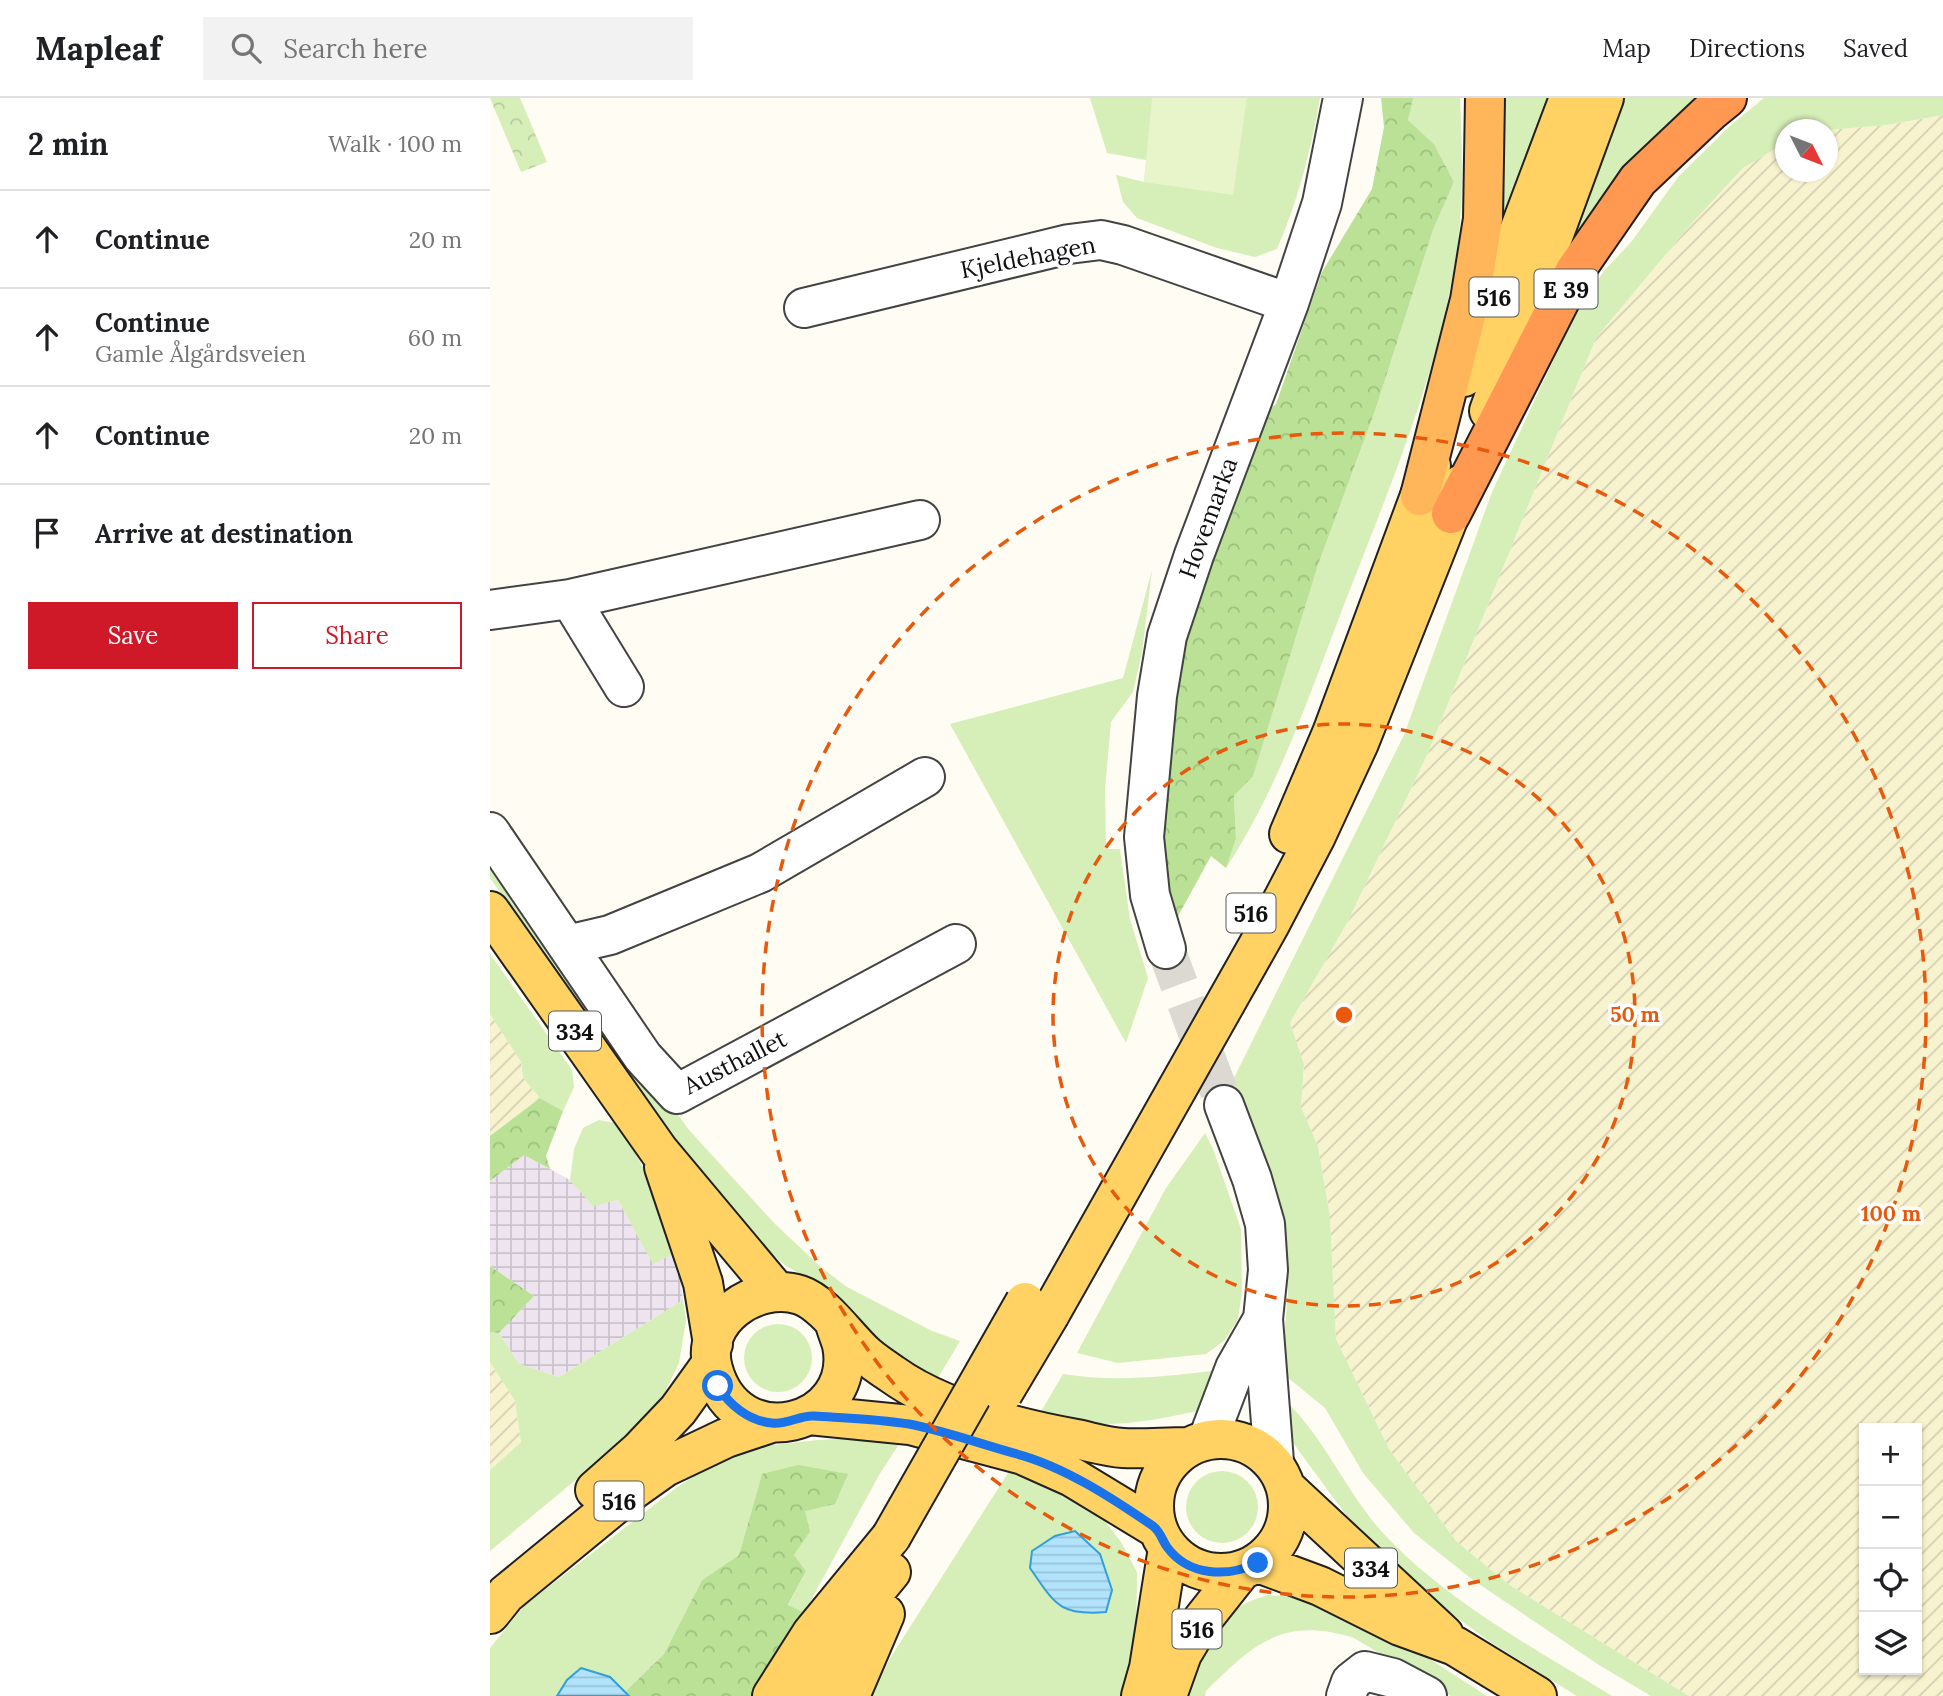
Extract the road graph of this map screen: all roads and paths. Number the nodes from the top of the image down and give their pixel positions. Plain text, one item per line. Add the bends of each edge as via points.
1 (1343, 98) edge
2 (1485, 98) edge
3 (1569, 98) edge
4 (1604, 98) edge
5 (1727, 98) edge
6 (1289, 303) junction
7 (804, 308) dead end
8 (1435, 505) junction
9 (920, 520) dead end
10 (570, 598) junction
11 (490, 610) edge
12 (624, 687) dead end
13 (925, 777) dead end
14 (490, 832) edge
15 (490, 911) edge
16 (956, 944) dead end
17 (567, 945) junction
18 (1166, 949) tunnel mouth
19 (1224, 1105) tunnel mouth
20 (659, 1151) junction
21 (777, 1292) junction
22 (1263, 1319) junction
23 (835, 1324) junction
24 (712, 1354) junction
25 (809, 1416) junction
26 (771, 1423) junction
27 (1197, 1443) junction
28 (1281, 1476) junction
29 (1162, 1538) junction
30 (903, 1540) junction
31 (1250, 1567) junction
32 (490, 1576) edge
33 (490, 1614) edge
34 (1455, 1646) junction
35 (772, 1696) edge
36 (813, 1696) edge
37 (850, 1696) edge
38 (1141, 1696) edge
39 (1167, 1696) edge
40 (1346, 1696) edge
41 (1427, 1696) edge
42 (1537, 1696) edge

1 - 6 street, Hovemarka via 1322,203
2 - 8 highway, 516 via 1483,219
3 - 8 main road, 516
4 - 8 main road, 516
5 - 8 highway, E 39 via 1638,180 1575,271
6 - 7 street, Kjeldehagen via 1101,240
6 - 18 street, Hovemarka via 1167,636 1144,837 1150,895
8 - 30 main road, 516, bridge via 1249,916 1038,1308
9 - 10 street
10 - 11 street
10 - 12 street
13 - 17 street via 760,873 610,935
14 - 17 street, Austhallet
15 - 20 main road, 334
16 - 17 street, Austhallet via 677,1094 643,1057
19 - 22 street via 1265,1224 1268,1270
20 - 21 main road, 334
20 - 24 main road, 334 via 703,1283
21 - 23 main road, 334 via 801,1295
21 - 24 main road via 749,1297 731,1311 720,1324
22 - 27 street
22 - 28 street via 1266,1377
23 - 25 main road via 842,1346 842,1369 837,1385
23 - 27 main road, 334 via 867,1356 923,1394 980,1414 1120,1448
24 - 26 main road, 334 via 724,1396 741,1413
24 - 32 main road, 516 via 678,1410 639,1451
25 - 26 main road, 334
25 - 29 main road, 334 via 910,1424 1023,1455 1072,1477
26 - 33 main road, 516 via 715,1443 655,1474 506,1594
27 - 28 main road, 334 via 1241,1440 1256,1447
27 - 29 main road via 1166,1466 1154,1495
28 - 31 main road via 1288,1517 1278,1543
28 - 34 main road, 334 via 1350,1549
29 - 31 main road, 334 via 1186,1565 1208,1573
29 - 38 main road, 516 via 1149,1668
30 - 35 main road, 516 via 812,1633
30 - 36 main road, 516
30 - 37 main road, 516
31 - 34 main road, 334 via 1320,1586 1400,1626
31 - 39 main road, 516 via 1203,1619 1182,1654
34 - 42 main road, 334
40 - 41 street via 1351,1682 1365,1671 1393,1678

